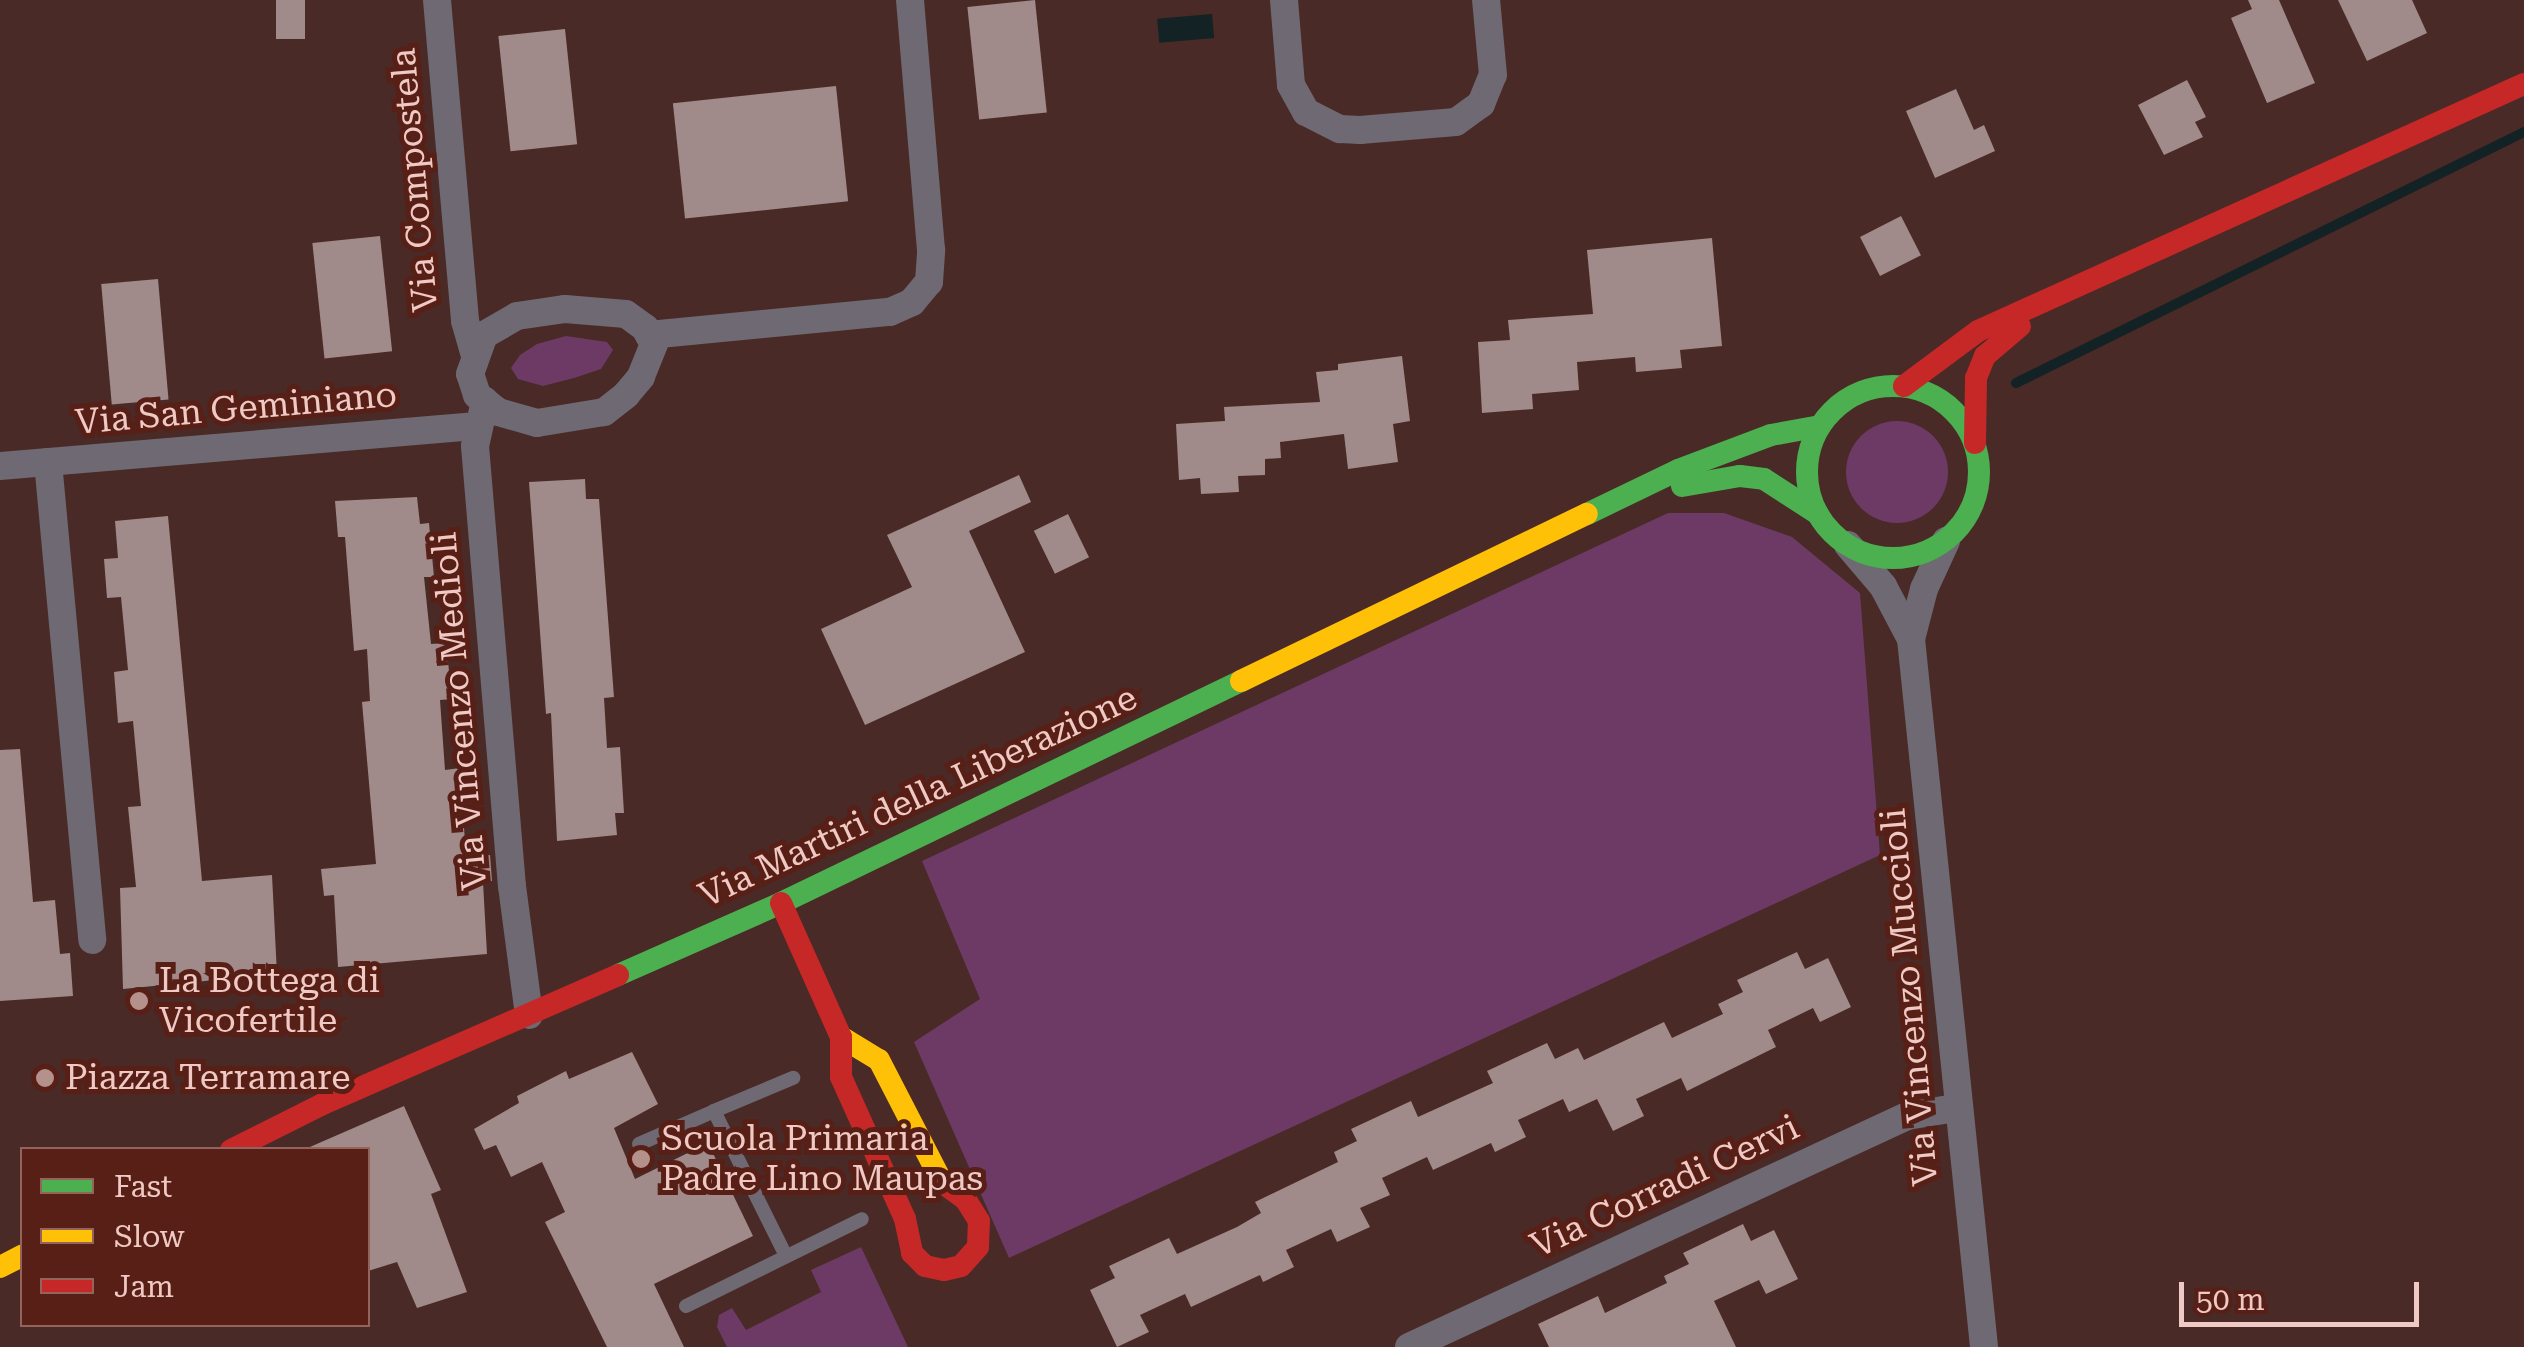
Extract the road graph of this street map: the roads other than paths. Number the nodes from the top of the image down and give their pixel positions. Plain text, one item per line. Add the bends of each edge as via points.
1 (437, 0) edge
2 (910, 0) edge
3 (1284, 0) edge
4 (1486, 0) edge
5 (2524, 84) edge
6 (2094, 280) junction
7 (649, 335) junction
8 (474, 353) junction
9 (1904, 386) junction
10 (481, 413) junction
11 (1820, 426) junction
12 (1976, 444) junction
13 (48, 462) junction
14 (0, 466) edge
15 (1630, 497) junction
16 (1818, 514) junction
17 (1946, 540) junction
18 (1848, 545) junction
19 (1911, 640) junction
20 (781, 903) junction
21 (92, 940) dead end
22 (529, 1015) junction
23 (841, 1037) junction
24 (793, 1078) dead end
25 (1956, 1108) junction
26 (714, 1111) junction
27 (639, 1144) dead end
28 (237, 1147) edge
29 (862, 1220) dead end
30 (786, 1256) junction
31 (686, 1306) dead end
32 (1408, 1347) edge
33 (1984, 1347) edge

1 - 8 street, Via Compostela via 465,322
2 - 7 street via 929,282 912,302 890,312
3 - 4 street via 1292,84 1306,112 1340,130 1456,122 1481,104 1493,75
5 - 6 street, Via Martiri della Liberazione
6 - 9 street, Via Martiri della Liberazione via 1978,332
6 - 12 street, Via Martiri della Liberazione via 2002,337 1985,356 1976,378
7 - 8 street via 626,314 565,309 517,316 484,334
7 - 10 street via 654,344 641,377 604,412 537,422
8 - 10 street via 470,374
9 - 11 street, Via Martiri della Liberazione via 1856,394
9 - 12 street via 1948,404
10 - 13 street, Via San Geminiano
10 - 22 street, Via Vincenzo Medioli via 475,446
11 - 15 street, Via Martiri della Liberazione via 1731,449
11 - 16 street via 1807,469
12 - 17 street, Via Martiri della Liberazione via 1976,497
13 - 14 street, Via San Geminiano
13 - 21 street
15 - 16 street, Via Martiri della Liberazione via 1740,476 1784,488
15 - 20 street, Via Martiri della Liberazione
16 - 18 street, Via Martiri della Liberazione
17 - 18 street via 1898,558
17 - 19 street
18 - 19 street via 1884,586
19 - 25 street, Via Vincenzo Muccioli
20 - 22 street, Via Martiri della Liberazione
20 - 23 street
22 - 28 street, Via Martiri della Liberazione
23 - 23 street via 841,1077 905,1219 912,1254 925,1266 961,1266 978,1247 978,1222 965,1199 933,1170 879,1060
24 - 26 lane
25 - 32 street, Via Corradi Cervi via 1907,1116
25 - 33 street, Via Vincenzo Muccioli
26 - 27 lane
26 - 30 lane
29 - 30 lane
30 - 31 lane

